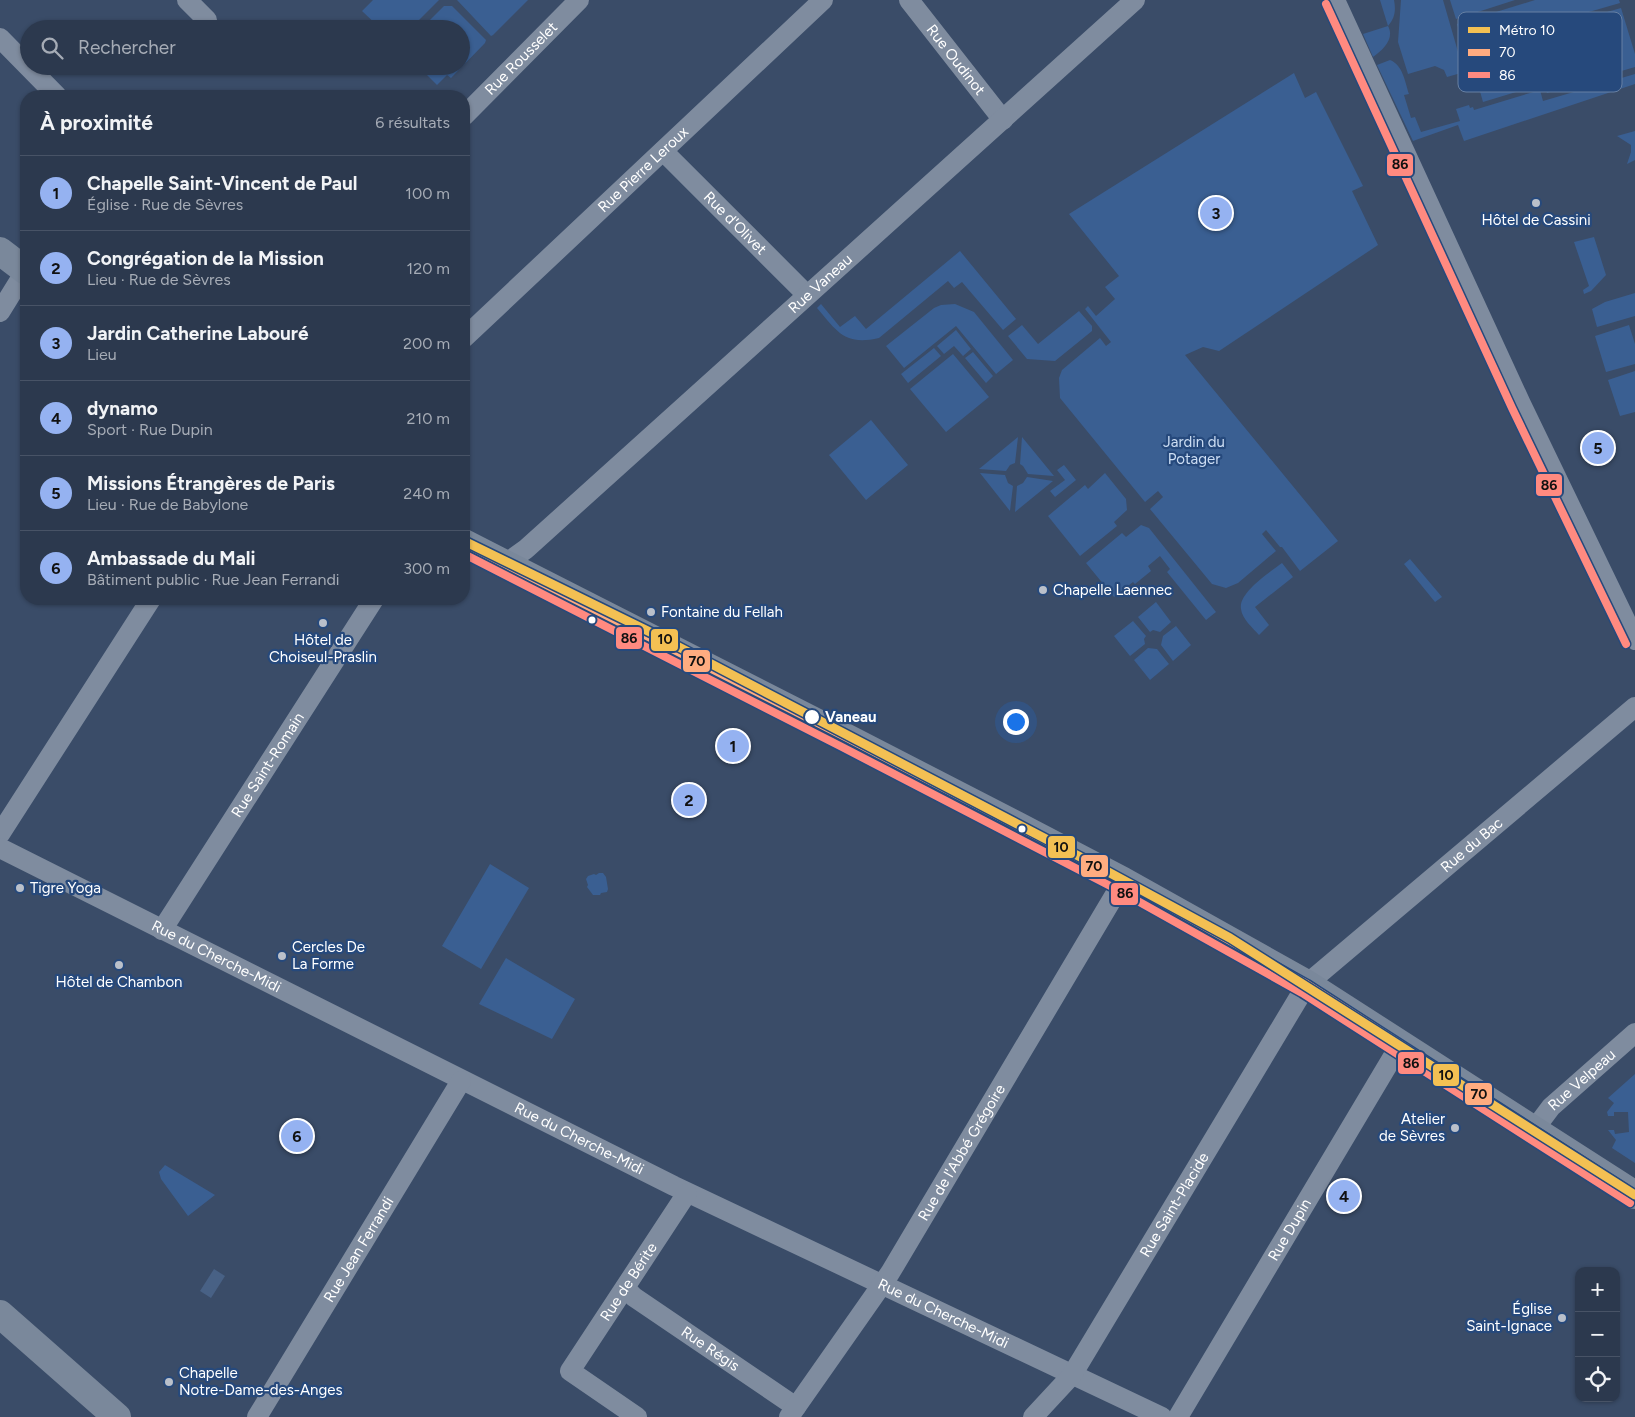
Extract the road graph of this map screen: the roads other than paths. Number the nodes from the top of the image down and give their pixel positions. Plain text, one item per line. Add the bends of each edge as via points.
1 (186, 0) edge
2 (579, 0) edge
3 (823, 0) edge
4 (909, 0) edge
5 (1135, 0) edge
6 (1335, 0) edge
7 (207, 20) dead end
8 (0, 38) edge
9 (20, 58) edge
10 (37, 75) edge
11 (52, 90) edge
12 (470, 110) edge
13 (1004, 120) junction
14 (664, 151) junction
15 (0, 251) edge
16 (20, 266) edge
17 (20, 280) edge
18 (807, 295) junction
19 (0, 312) edge
20 (470, 332) edge
21 (470, 546) edge
22 (506, 564) junction
23 (148, 605) edge
24 (370, 605) edge
25 (1635, 640) edge
26 (1635, 707) edge
27 (0, 834) edge
28 (0, 848) edge
29 (1123, 882) junction
30 (162, 930) junction
31 (1307, 984) junction
32 (1635, 1033) edge
33 (1401, 1043) junction
34 (461, 1081) junction
35 (1533, 1131) junction
36 (687, 1193) junction
37 (1635, 1195) edge
38 (881, 1285) junction
39 (625, 1288) junction
40 (0, 1314) edge
41 (1072, 1375) junction
42 (793, 1412) edge
43 (117, 1417) edge
44 (257, 1417) edge
45 (637, 1417) edge
46 (1032, 1417) edge
47 (1162, 1417) edge
48 (1178, 1417) edge

1 - 7 street
2 - 12 street, Rue Rousselet
3 - 14 street, Rue Pierre Leroux
4 - 13 street, Rue Oudinot
5 - 13 street, Rue Vaneau
6 - 25 street
8 - 9 street
10 - 11 street
13 - 18 street, Rue Vaneau
14 - 18 street, Rue d'Olivet
14 - 20 street, Rue Pierre Leroux
15 - 16 main road
17 - 19 street
18 - 22 street, Rue Vaneau
21 - 22 main road
22 - 29 main road
23 - 27 street
24 - 30 street, Rue Saint-Romain
26 - 31 street, Rue du Bac
28 - 30 street, Rue du Cherche-Midi
29 - 31 main road
29 - 38 street, Rue de l'Abbé Grégoire
30 - 34 street, Rue du Cherche-Midi
31 - 33 main road
31 - 41 street, Rue Saint-Placide
32 - 35 street, Rue Velpeau via 1551,1107
33 - 35 main road
33 - 48 street, Rue Dupin
34 - 36 street, Rue du Cherche-Midi
34 - 44 street, Rue Jean Ferrandi
35 - 37 main road
36 - 38 street, Rue du Cherche-Midi
36 - 39 street, Rue de Bérite
38 - 41 street, Rue du Cherche-Midi
38 - 42 street, Rue de l'Abbé Grégoire
39 - 42 street, Rue Régis via 634,1298
39 - 45 street, Rue de Bérite via 570,1371
40 - 43 main road
41 - 46 street, Rue Saint-Placide
41 - 47 street, Rue du Cherche-Midi

